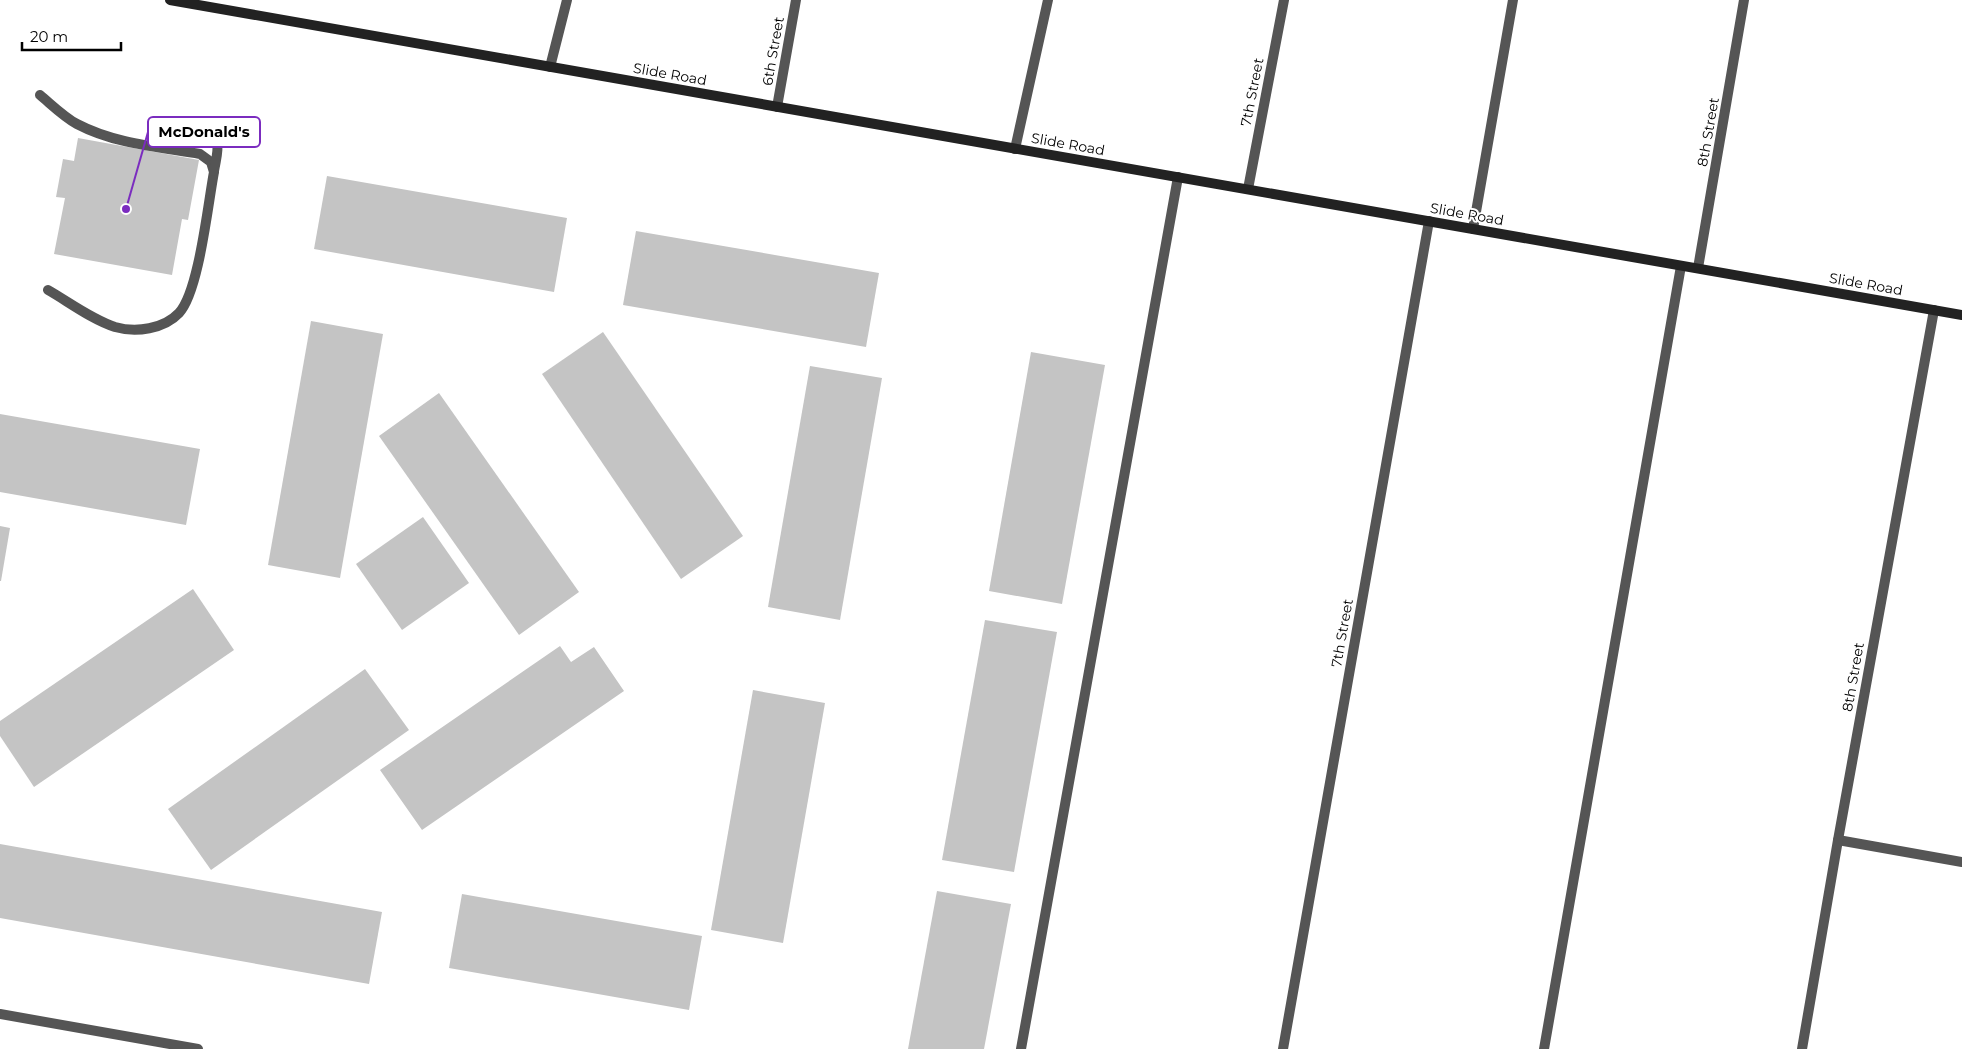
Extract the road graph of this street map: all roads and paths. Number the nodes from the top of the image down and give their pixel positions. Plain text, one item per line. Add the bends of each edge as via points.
1 (170, 0) edge
2 (567, 0) edge
3 (796, 0) edge
4 (1048, 0) edge
5 (1284, 0) edge
6 (1513, 0) edge
7 (1744, 0) edge
8 (550, 67) junction
9 (40, 95) dead end
10 (777, 106) junction
11 (203, 125) dead end
12 (1015, 149) junction
13 (214, 172) junction
14 (1178, 177) junction
15 (1248, 189) junction
16 (1429, 221) junction
17 (1472, 229) junction
18 (1681, 266) junction
19 (1698, 268) junction
20 (48, 290) dead end
21 (1934, 310) junction
22 (1962, 315) edge
23 (1838, 840) junction
24 (1962, 862) edge
25 (0, 1014) edge
26 (198, 1049) edge
27 (1021, 1049) edge
28 (1283, 1049) edge
29 (1544, 1049) edge
30 (1802, 1049) edge

1 - 8 main road, Slide Road
2 - 8 street
3 - 10 street, 6th Street
4 - 12 street
5 - 15 street, 7th Street
6 - 17 street
7 - 19 street, 8th Street
8 - 10 main road, Slide Road
9 - 13 street via 75,123 96,133 200,154 211,162
10 - 12 main road, Slide Road
11 - 13 street via 215,135 218,148
12 - 14 main road, Slide Road
13 - 20 street via 189,298 180,312 164,324 139,330 116,327
14 - 15 main road, Slide Road
14 - 27 street
15 - 16 main road, Slide Road
16 - 17 main road, Slide Road
16 - 28 street, 7th Street
17 - 18 main road, Slide Road
18 - 19 main road, Slide Road
18 - 29 street
19 - 21 main road, Slide Road
21 - 22 main road, Slide Road
21 - 23 street, 8th Street
23 - 24 street
23 - 30 street, 8th Street
25 - 26 street

